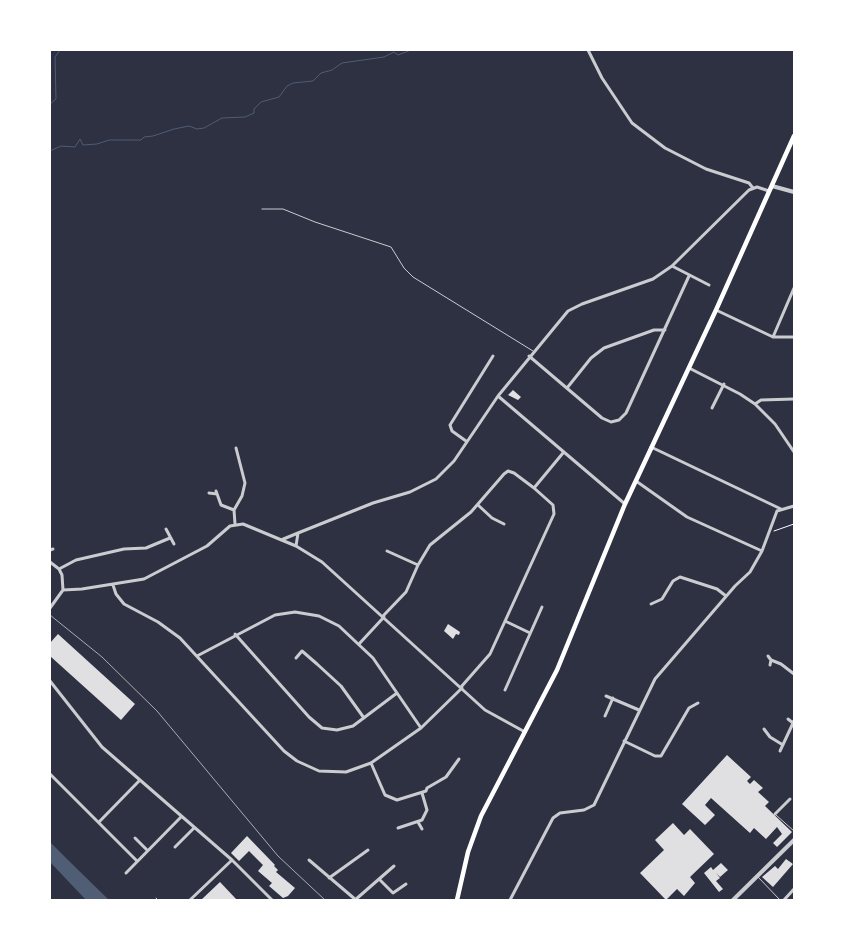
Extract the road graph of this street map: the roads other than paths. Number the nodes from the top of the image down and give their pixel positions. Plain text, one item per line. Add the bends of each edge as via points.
1 (588, 50) edge
2 (794, 136) edge
3 (772, 186) junction
4 (753, 188) junction
5 (769, 191) junction
6 (794, 192) edge
7 (262, 209) dead end
8 (672, 266) junction
9 (689, 276) junction
10 (709, 285) dead end
11 (794, 288) edge
12 (716, 310) junction
13 (665, 330) junction
14 (773, 337) junction
15 (794, 337) edge
16 (533, 351) junction
17 (493, 356) dead end
18 (529, 356) junction
19 (689, 368) junction
20 (724, 384) junction
21 (567, 388) junction
22 (498, 396) junction
23 (794, 400) edge
24 (755, 404) junction
25 (712, 408) dead end
26 (466, 440) junction
27 (651, 447) junction
28 (236, 448) dead end
29 (794, 452) edge
30 (563, 453) junction
31 (636, 481) junction
32 (534, 488) junction
33 (209, 493) dead end
34 (625, 504) junction
35 (478, 505) junction
36 (794, 506) edge
37 (781, 509) junction
38 (234, 510) junction
39 (235, 524) junction
40 (504, 524) dead end
41 (166, 529) dead end
42 (298, 533) junction
43 (170, 538) junction
44 (281, 540) junction
45 (174, 544) dead end
46 (296, 546) junction
47 (762, 550) junction
48 (387, 551) dead end
49 (50, 562) edge
50 (418, 565) junction
51 (59, 569) junction
52 (113, 585) junction
53 (63, 590) junction
54 (726, 596) junction
55 (651, 604) dead end
56 (50, 608) edge
57 (542, 608) dead end
58 (384, 617) junction
59 (505, 621) junction
60 (530, 633) junction
61 (235, 634) junction
62 (359, 644) junction
63 (197, 656) junction
64 (768, 656) dead end
65 (296, 658) dead end
66 (794, 674) edge
67 (50, 681) edge
68 (461, 688) junction
69 (505, 690) dead end
70 (397, 693) junction
71 (606, 696) dead end
72 (613, 698) junction
73 (694, 698) dead end
74 (698, 704) dead end
75 (693, 705) junction
76 (639, 710) junction
77 (605, 716) dead end
78 (364, 718) junction
79 (788, 719) dead end
80 (794, 722) edge
81 (421, 728) junction
82 (764, 729) dead end
83 (525, 732) junction
84 (624, 741) junction
85 (783, 745) junction
86 (780, 751) dead end
87 (459, 759) dead end
88 (371, 764) junction
89 (50, 774) edge
90 (139, 781) junction
91 (422, 793) junction
92 (790, 799) dead end
93 (776, 814) joint
94 (180, 817) junction
95 (98, 822) junction
96 (418, 822) junction
97 (194, 828) junction
98 (398, 828) dead end
99 (422, 830) dead end
100 (794, 831) edge
101 (135, 838) dead end
102 (794, 840) edge
103 (176, 847) dead end
104 (148, 850) junction
105 (368, 850) dead end
106 (232, 860) junction
107 (309, 860) dead end
108 (137, 861) junction
109 (394, 866) dead end
110 (126, 873) dead end
111 (757, 876) junction
112 (329, 878) junction
113 (379, 879) junction
114 (406, 884) dead end
115 (794, 889) edge
116 (156, 898) dead end
117 (158, 900) edge
118 (190, 900) edge
119 (272, 900) edge
120 (356, 900) edge
121 (457, 900) edge
122 (510, 900) edge
123 (733, 900) edge
124 (780, 900) edge
125 (784, 900) edge

1 - 4 street via 632,123 665,148 706,168 749,183
2 - 3 main road
3 - 5 main road
3 - 6 street
4 - 5 street
4 - 8 street
5 - 12 main road
7 - 16 lane via 283,209 391,247 413,277
8 - 9 street
8 - 16 street via 645,283 572,309
9 - 10 street
9 - 13 street
11 - 14 street
12 - 14 street
12 - 19 main road
13 - 21 street via 654,330 604,348 591,358
13 - 21 street via 626,413 619,420 605,420
14 - 15 street
16 - 18 street
17 - 26 street via 450,425 452,431
18 - 21 street
18 - 22 street
19 - 20 street
19 - 27 main road
20 - 24 street
20 - 25 street
22 - 26 street
22 - 30 street
23 - 24 street via 761,400
24 - 29 street via 775,424
26 - 42 street via 445,471 426,485
27 - 31 main road
27 - 37 street
28 - 38 street via 245,483
30 - 32 street
30 - 34 street
31 - 34 main road
31 - 47 street via 687,517
32 - 35 street via 516,474 507,472
32 - 59 street via 551,502 555,512
33 - 38 street via 216,492 220,505
34 - 83 main road via 557,670
35 - 40 street
35 - 50 street via 435,540
36 - 37 street
37 - 47 street via 776,513
38 - 39 street
39 - 44 street via 247,525
39 - 52 street via 206,546 150,576
41 - 43 street
42 - 44 street
42 - 46 street
43 - 45 street
43 - 51 street via 146,548 124,549 76,560
44 - 46 street
46 - 58 street via 328,566
47 - 54 street via 750,572
48 - 50 street
49 - 51 street
50 - 58 street via 404,596
51 - 53 street
52 - 53 street
52 - 63 street via 124,604 170,629
53 - 56 street
54 - 55 street via 717,589 683,577 675,579 662,599
54 - 76 street via 666,665
57 - 60 street
58 - 62 street
58 - 68 street
59 - 60 street
59 - 68 street via 490,654
60 - 69 street
61 - 62 street via 275,615 301,612 331,621
61 - 63 street
61 - 78 street via 318,726 341,730
62 - 70 street via 377,663
63 - 88 street via 280,747 298,761 319,771 336,773
64 - 66 street via 770,662 782,664
65 - 78 street via 302,651 317,664 341,686
67 - 90 street via 102,748
68 - 81 street
68 - 83 street via 484,710
70 - 78 street
70 - 81 street
71 - 72 street
72 - 76 street
72 - 77 street
73 - 75 street
74 - 75 street
75 - 84 street via 661,756
76 - 84 street
79 - 80 street
80 - 85 street
81 - 88 street
82 - 85 street
83 - 121 main road via 481,816 468,852
84 - 122 street via 594,805 584,810 560,813 553,818
85 - 86 street
87 - 91 street via 446,777
88 - 91 street via 388,798 399,800
89 - 95 street
90 - 94 street
90 - 95 street
91 - 96 street via 428,810
92 - 93 street
93 - 100 lane
94 - 97 street
94 - 104 street
95 - 108 street
96 - 98 street
96 - 99 street
97 - 103 street
97 - 106 street
101 - 104 street
102 - 111 street
104 - 108 street
105 - 112 street
106 - 118 street
106 - 119 street
107 - 112 street
108 - 110 street
109 - 113 street
111 - 123 street
111 - 124 lane
112 - 120 street
113 - 114 street via 394,893
113 - 120 street
115 - 125 street
116 - 117 lane

